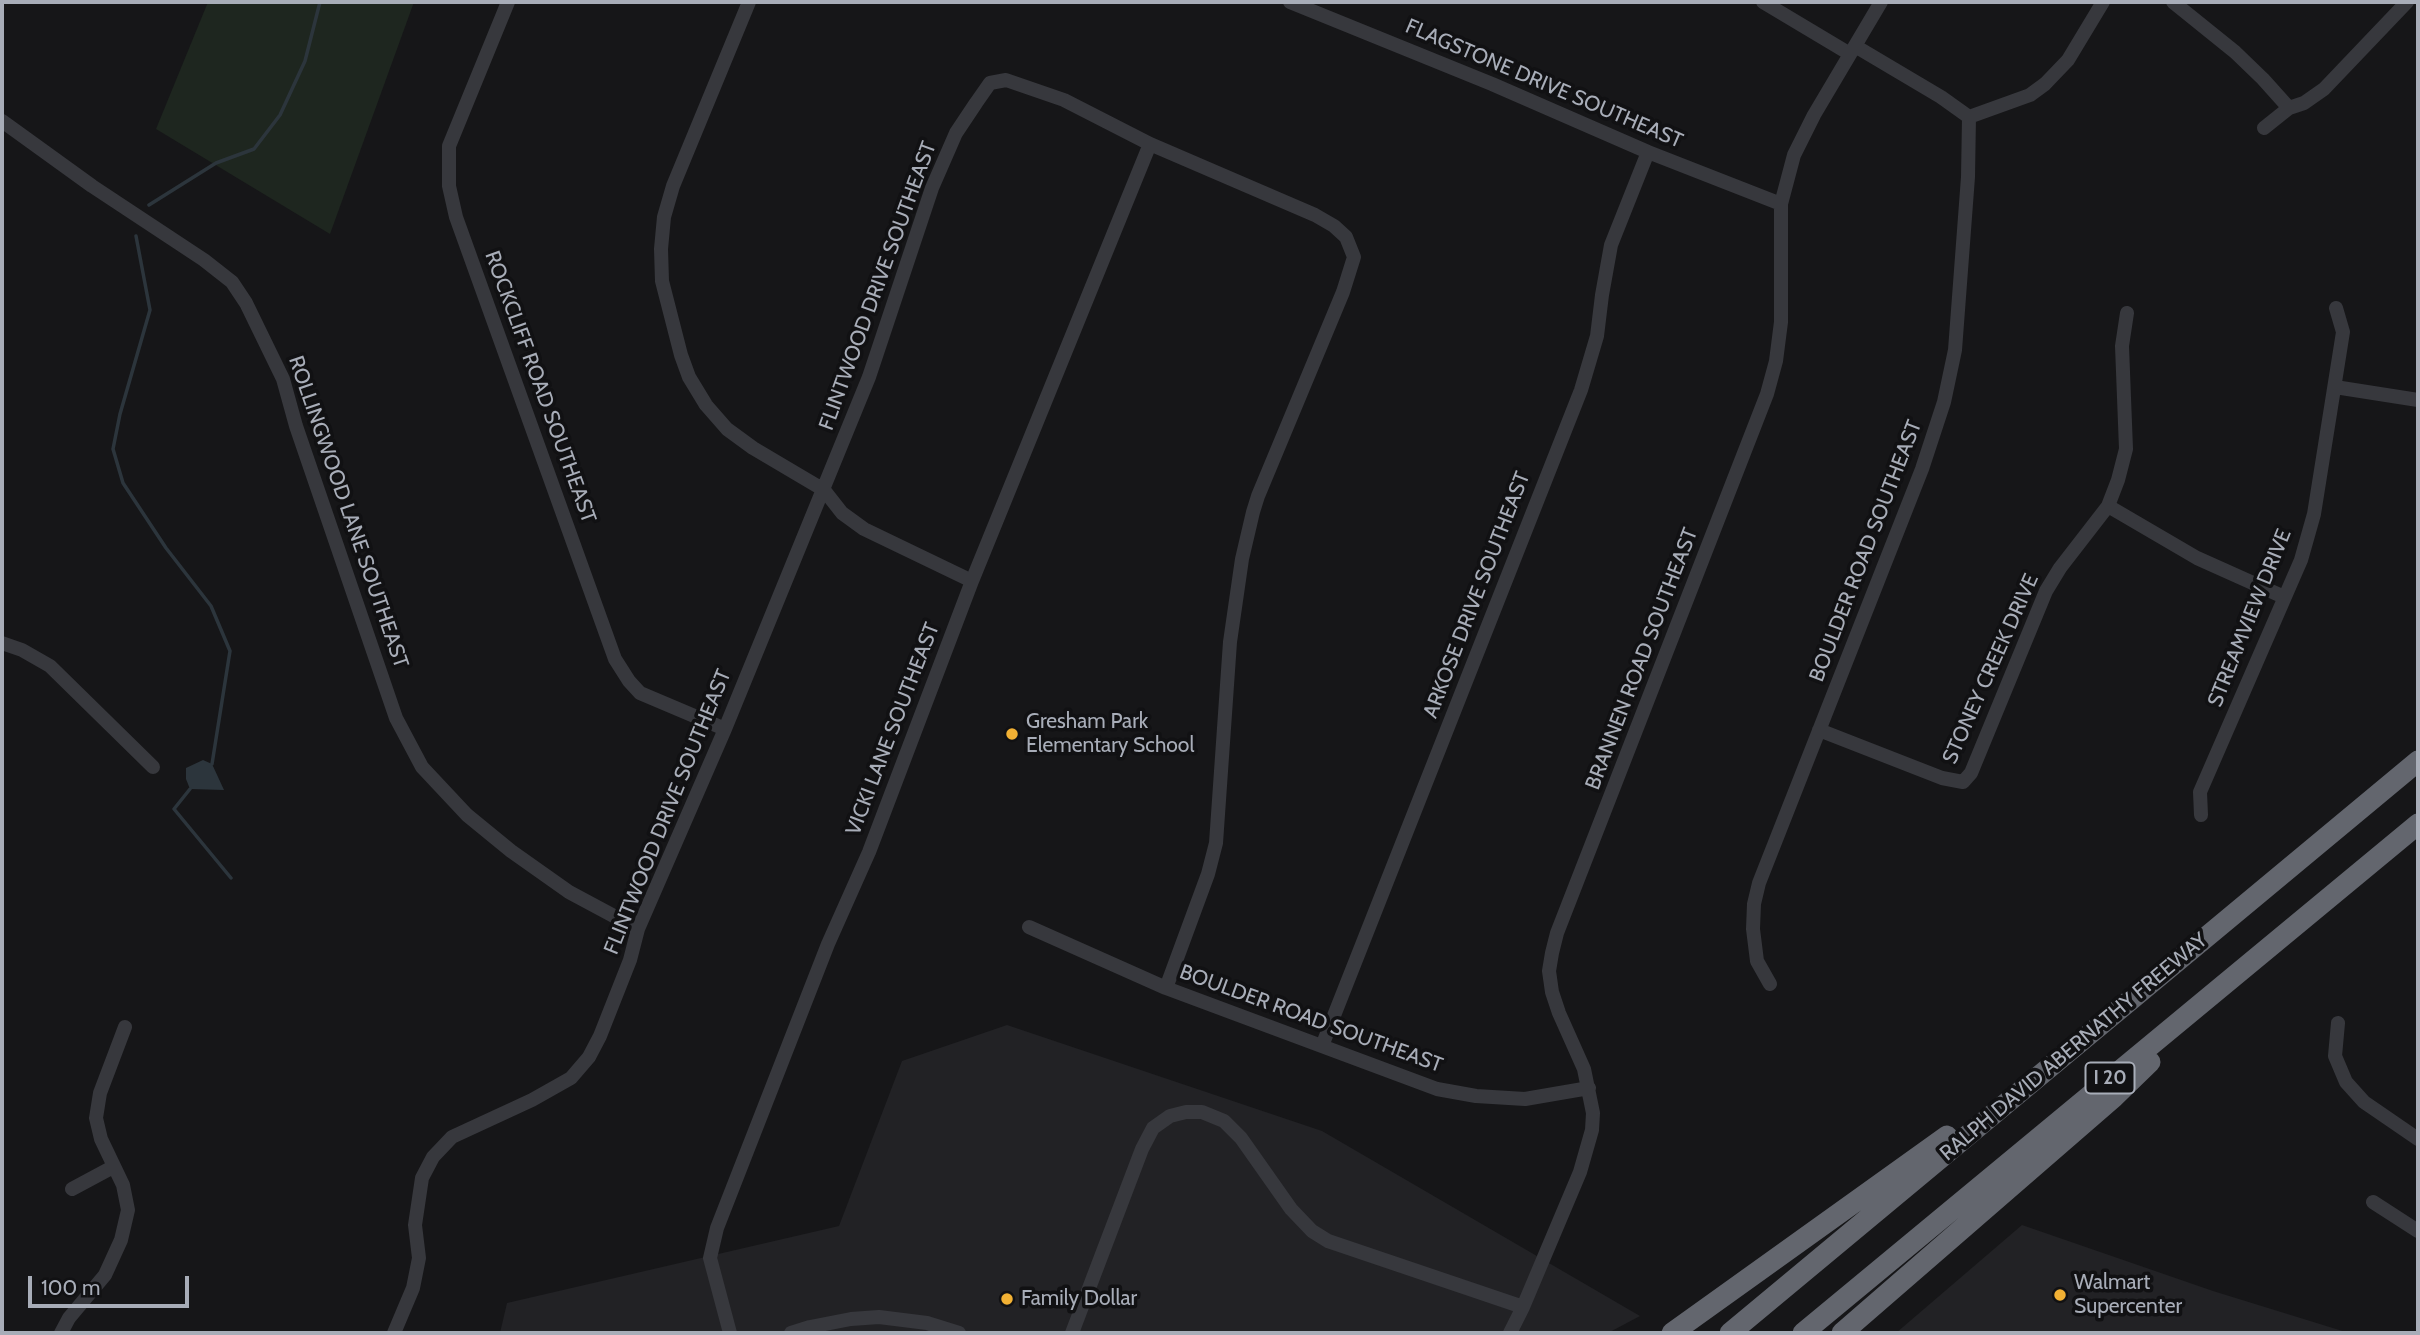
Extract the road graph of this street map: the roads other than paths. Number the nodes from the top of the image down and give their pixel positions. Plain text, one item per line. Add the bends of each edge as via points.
1 (508, 2) edge
2 (749, 2) edge
3 (1290, 2) edge
4 (1763, 2) edge
5 (1881, 2) edge
6 (2103, 2) edge
7 (2173, 2) edge
8 (2407, 2) edge
9 (1853, 50) junction
10 (2289, 108) junction
11 (1969, 117) junction
12 (2, 121) edge
13 (2264, 128) dead end
14 (1150, 144) junction
15 (1648, 152) junction
16 (1781, 204) junction
17 (2336, 308) dead end
18 (2127, 313) dead end
19 (2335, 387) junction
20 (2418, 400) edge
21 (824, 490) junction
22 (2108, 506) junction
23 (972, 580) junction
24 (2284, 597) junction
25 (2, 643) edge
26 (725, 729) junction
27 (1819, 730) junction
28 (2418, 761) edge
29 (153, 767) dead end
30 (2201, 815) dead end
31 (2418, 824) edge
32 (1029, 927) dead end
33 (638, 929) junction
34 (2250, 963) junction
35 (1770, 984) dead end
36 (1166, 988) junction
37 (2124, 1006) junction
38 (2338, 1023) dead end
39 (125, 1027) dead end
40 (1322, 1046) junction
41 (1589, 1088) junction
42 (2418, 1139) edge
43 (113, 1167) junction
44 (72, 1189) dead end
45 (2373, 1202) dead end
46 (2418, 1231) edge
47 (1523, 1307) junction
48 (61, 1333) edge
49 (394, 1333) edge
50 (730, 1333) edge
51 (790, 1333) edge
52 (959, 1333) edge
53 (1072, 1333) edge
54 (1510, 1333) edge
55 (1672, 1333) edge
56 (1731, 1333) edge
57 (1802, 1333) edge
58 (1842, 1333) edge

1 - 26 street, ROCKCLIFF ROAD SOUTHEAST via 449,146 449,186 456,217 615,659 639,693
2 - 21 street via 668,202 662,233 662,281 689,377 711,411 740,439
3 - 15 street, FLAGSTONE DRIVE SOUTHEAST
4 - 9 street
5 - 9 street, BRANNEN ROAD SOUTHEAST
6 - 11 street via 2068,60 2045,84
7 - 10 street via 2235,52
8 - 10 street via 2324,89
9 - 11 street
9 - 16 street, BRANNEN ROAD SOUTHEAST via 1803,136
10 - 13 street
11 - 27 street, BOULDER ROAD SOUTHEAST via 1955,350 1944,402
12 - 33 street, ROLLINGWOOD LANE SOUTHEAST via 232,282 283,379 396,718 422,767 467,815 511,851 569,892
14 - 21 street, FLINTWOOD DRIVE SOUTHEAST via 1064,100 1006,80 990,83 956,133 932,188 869,377
14 - 23 street, VICKI LANE SOUTHEAST
14 - 36 street, FLINTWOOD DRIVE SOUTHEAST via 1315,215 1346,237 1354,257 1253,512 1233,619 1216,842
15 - 16 street, FLAGSTONE DRIVE SOUTHEAST
15 - 40 street, ARKOSE DRIVE SOUTHEAST via 1611,245 1597,336 1581,390
16 - 41 street, BRANNEN ROAD SOUTHEAST via 1781,323 1767,394 1552,953 1552,992
17 - 19 street, STREAMVIEW DRIVE via 2343,332
18 - 22 street, STONEY CREEK DRIVE via 2122,346 2126,449
19 - 20 street
19 - 24 street, STREAMVIEW DRIVE via 2314,514
21 - 23 street via 842,513 864,529
21 - 26 street, FLINTWOOD DRIVE SOUTHEAST
22 - 24 street via 2197,558
22 - 27 street, STONEY CREEK DRIVE via 2046,591 1966,787
23 - 50 street, VICKI LANE SOUTHEAST via 869,852 828,944 717,1228 710,1258
24 - 30 street, STREAMVIEW DRIVE via 2200,792
25 - 29 street via 50,666
26 - 33 street, FLINTWOOD DRIVE SOUTHEAST
27 - 35 street, BOULDER ROAD SOUTHEAST via 1754,904 1757,961
28 - 37 highway, RALPH DAVID ABERNATHY FREEWAY / I 20
31 - 34 highway, I 20
32 - 36 street, BOULDER ROAD SOUTHEAST
33 - 49 street, FLINTWOOD DRIVE SOUTHEAST via 611,1011 589,1057 571,1078 452,1137 433,1157 422,1178 415,1225 419,1258 413,1288
34 - 57 highway, I 20
34 - 58 highway via 2114,1097
36 - 40 street, BOULDER ROAD SOUTHEAST
37 - 55 highway
37 - 56 highway, RALPH DAVID ABERNATHY FREEWAY / I 20
38 - 42 street via 2335,1056 2346,1082 2364,1102
39 - 43 street via 100,1093 96,1118
40 - 41 street, BOULDER ROAD SOUTHEAST via 1458,1094 1525,1098
41 - 47 street, BRANNEN ROAD SOUTHEAST via 1593,1113 1588,1147
43 - 44 street
43 - 48 street via 123,1185 128,1210 121,1240 105,1275
45 - 46 street
47 - 53 street via 1328,1241 1291,1209 1224,1121 1202,1112 1186,1112 1153,1128 1142,1149
47 - 54 street, BRANNEN ROAD SOUTHEAST
51 - 52 street via 847,1319 879,1318 927,1323

